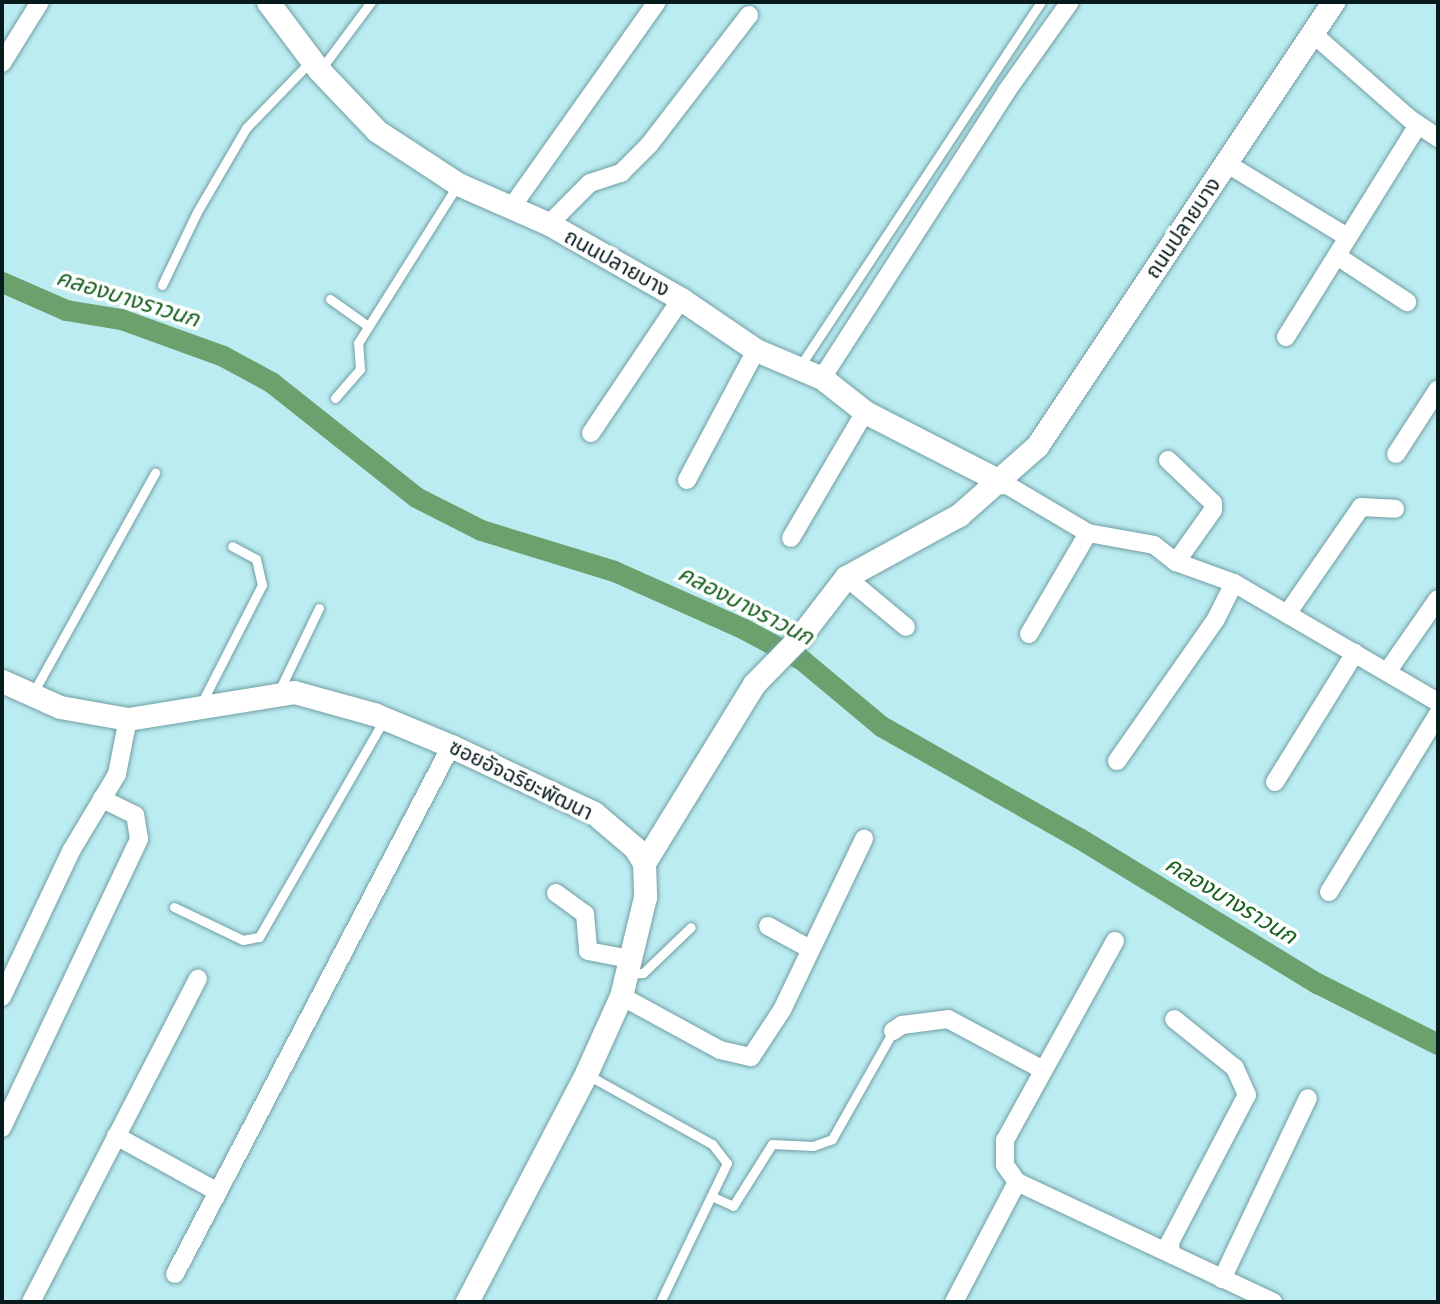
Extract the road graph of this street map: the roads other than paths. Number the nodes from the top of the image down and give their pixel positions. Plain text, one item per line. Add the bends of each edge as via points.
1 (40, 2) edge
2 (268, 2) edge
3 (371, 2) edge
4 (657, 2) edge
5 (1041, 2) edge
6 (1070, 2) edge
7 (1334, 2) edge
8 (749, 15) dead end
9 (1312, 33) junction
10 (2, 62) edge
11 (316, 64) junction
12 (1418, 125) junction
13 (1438, 138) edge
14 (1226, 163) junction
15 (458, 184) junction
16 (511, 208) junction
17 (549, 224) junction
18 (1347, 237) junction
19 (1337, 256) junction
20 (162, 285) dead end
21 (330, 299) dead end
22 (681, 299) junction
23 (1407, 302) dead end
24 (368, 326) junction
25 (1286, 337) dead end
26 (755, 349) junction
27 (800, 366) junction
28 (822, 379) junction
29 (1438, 389) edge
30 (335, 398) dead end
31 (865, 412) junction
32 (591, 433) dead end
33 (1396, 454) dead end
34 (1168, 460) dead end
35 (155, 473) dead end
36 (687, 480) dead end
37 (1002, 482) junction
38 (1395, 509) dead end
39 (1088, 533) junction
40 (791, 538) dead end
41 (232, 546) dead end
42 (1176, 562) junction
43 (846, 577) junction
44 (1234, 583) junction
45 (1438, 599) edge
46 (319, 608) dead end
47 (1287, 614) junction
48 (906, 627) dead end
49 (1029, 634) dead end
50 (1355, 653) junction
51 (1387, 672) junction
52 (2, 681) edge
53 (278, 693) junction
54 (32, 695) junction
55 (1438, 702) edge
56 (200, 705) junction
57 (1438, 714) edge
58 (384, 718) junction
59 (128, 719) junction
60 (451, 746) junction
61 (1117, 761) dead end
62 (1275, 782) dead end
63 (102, 799) junction
64 (864, 839) dead end
65 (644, 863) junction
66 (1329, 892) dead end
67 (556, 893) dead end
68 (174, 907) dead end
69 (768, 926) dead end
70 (691, 927) dead end
71 (1115, 941) dead end
72 (810, 949) junction
73 (628, 966) junction
74 (198, 979) dead end
75 (621, 996) junction
76 (2, 997) edge
77 (1174, 1019) dead end
78 (893, 1031) joint
79 (1044, 1070) junction
80 (586, 1073) junction
81 (1308, 1098) dead end
82 (2, 1128) edge
83 (116, 1136) junction
84 (1017, 1182) junction
85 (218, 1192) junction
86 (711, 1196) junction
87 (1171, 1254) junction
88 (175, 1274) dead end
89 (1223, 1279) junction
90 (31, 1302) edge
91 (467, 1302) edge
92 (660, 1302) edge
93 (954, 1302) edge
94 (1273, 1302) edge

1 - 10 street
2 - 11 street, ถนนปลายบาง
3 - 11 lane
4 - 16 street
5 - 27 lane
6 - 28 street
7 - 9 street, ถนนปลายบาง
8 - 17 street via 649,145 621,173 590,183
9 - 12 street
9 - 14 street, ถนนปลายบาง
11 - 15 street, ถนนปลายบาง via 377,131
11 - 20 lane via 246,128 197,212
12 - 13 street
12 - 18 street
14 - 18 street
14 - 37 street, ถนนปลายบาง via 1037,446
15 - 16 street, ถนนปลายบาง
15 - 24 lane
16 - 17 street, ถนนปลายบาง
17 - 22 street, ถนนปลายบาง
18 - 19 street
19 - 23 street
19 - 25 street
21 - 24 lane
22 - 26 street, ถนนปลายบาง
22 - 32 street
24 - 30 lane via 358,343 360,369
26 - 27 street, ถนนปลายบาง
26 - 36 street
27 - 28 street, ถนนปลายบาง
28 - 31 street, ถนนปลายบาง
29 - 33 street
31 - 37 street, ถนนปลายบาง
31 - 40 street
34 - 42 street via 1213,503 1213,510
35 - 54 lane
37 - 39 street
37 - 43 street, ถนนปลายบาง via 959,516
38 - 47 street via 1361,507
39 - 42 street via 1154,545
39 - 49 street
41 - 56 lane via 256,559 262,585
42 - 44 street
43 - 48 street
43 - 65 street, ถนนปลายบาง via 799,638 754,684
44 - 47 street
44 - 61 street via 1216,619
45 - 51 street
46 - 53 lane
47 - 50 street
50 - 51 street
50 - 62 street
51 - 55 street
52 - 54 street, ซอยอัจฉริยะพัฒนา
53 - 56 street, ซอยอัจฉริยะพัฒนา
53 - 58 street, ซอยอัจฉริยะพัฒนา via 294,692
54 - 59 street, ซอยอัจฉริยะพัฒนา via 60,707
56 - 59 street, ซอยอัจฉริยะพัฒนา
57 - 66 street
58 - 60 street, ซอยอัจฉริยะพัฒนา
58 - 68 lane via 259,937 243,940
59 - 63 street via 117,774
60 - 65 street, ซอยอัจฉริยะพัฒนา via 594,813 635,848
60 - 85 street
63 - 76 street via 71,850
63 - 82 street via 135,815 139,839
64 - 72 street
65 - 73 street via 645,897
67 - 73 street via 585,914 584,945 588,951
69 - 72 street
70 - 73 lane via 643,973
71 - 79 street
72 - 75 street via 782,1010 751,1057 720,1049
73 - 75 street
74 - 83 street
75 - 80 street
77 - 87 street via 1235,1069 1247,1095 1170,1242
78 - 79 street via 902,1025 947,1019
78 - 86 lane via 832,1139 813,1146 772,1144 733,1206
79 - 84 street via 1004,1140 1005,1165
80 - 86 lane via 724,1155 727,1163
80 - 91 street
81 - 89 street
83 - 85 street
83 - 90 street
84 - 87 street
84 - 93 street
85 - 88 street
86 - 92 lane
87 - 89 street
89 - 94 street

